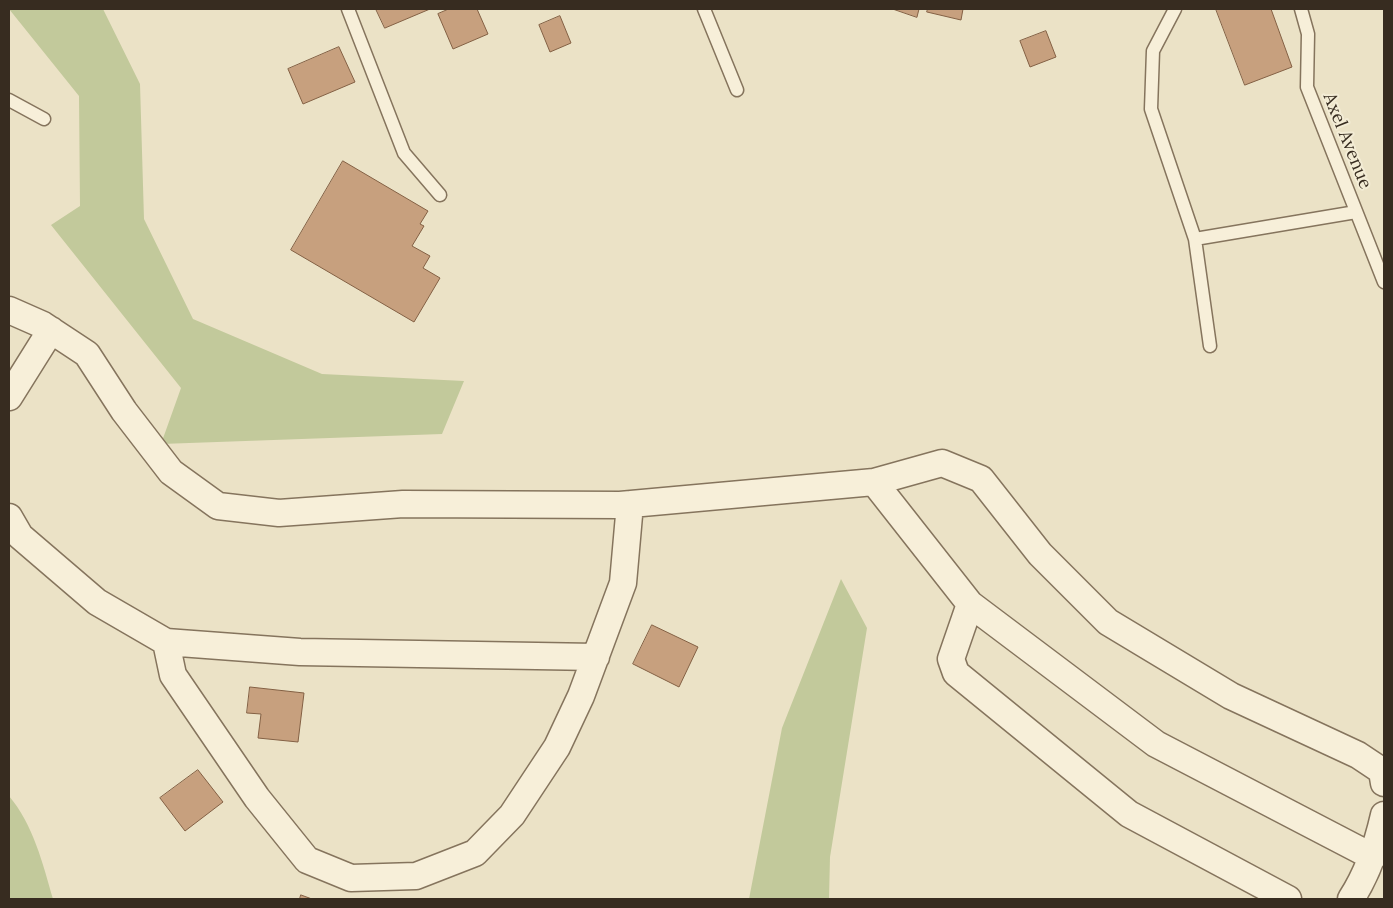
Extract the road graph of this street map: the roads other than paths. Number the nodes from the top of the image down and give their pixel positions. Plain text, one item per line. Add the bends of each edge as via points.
1 (348, 9) edge
2 (704, 9) edge
3 (1175, 9) edge
4 (1301, 9) edge
5 (737, 90) dead end
6 (9, 100) edge
7 (44, 119) dead end
8 (440, 195) dead end
9 (1356, 212) junction
10 (1195, 239) junction
11 (1384, 282) edge
12 (9, 310) edge
13 (51, 330) junction
14 (1210, 346) dead end
15 (9, 397) edge
16 (874, 482) junction
17 (630, 504) junction
18 (9, 517) edge
19 (970, 604) junction
20 (166, 642) junction
21 (596, 657) junction
22 (1384, 783) edge
23 (1384, 815) edge
24 (1372, 857) junction
25 (1288, 899) edge
26 (1351, 899) edge

1 - 8 lane via 404,153
2 - 5 lane
3 - 10 lane via 1153,50 1151,109
4 - 9 lane, Axel Avenue via 1308,34 1307,87
6 - 7 lane
9 - 10 lane
9 - 11 lane, Axel Avenue
10 - 14 lane
12 - 13 street
13 - 15 street
13 - 17 street via 87,354 124,411 171,472 218,506 279,513 403,504
16 - 17 street
16 - 19 street
16 - 22 street via 942,463 980,479 1040,554 1108,622 1231,696 1358,755 1382,771
17 - 21 street via 623,583
18 - 20 street via 20,536 97,602
19 - 24 street via 1156,744
19 - 25 street via 951,659 956,673 1129,814
20 - 21 street via 300,652
20 - 21 street via 174,675 257,798 308,860 351,878 416,876 475,853 512,815 557,747
23 - 24 street
24 - 26 street

